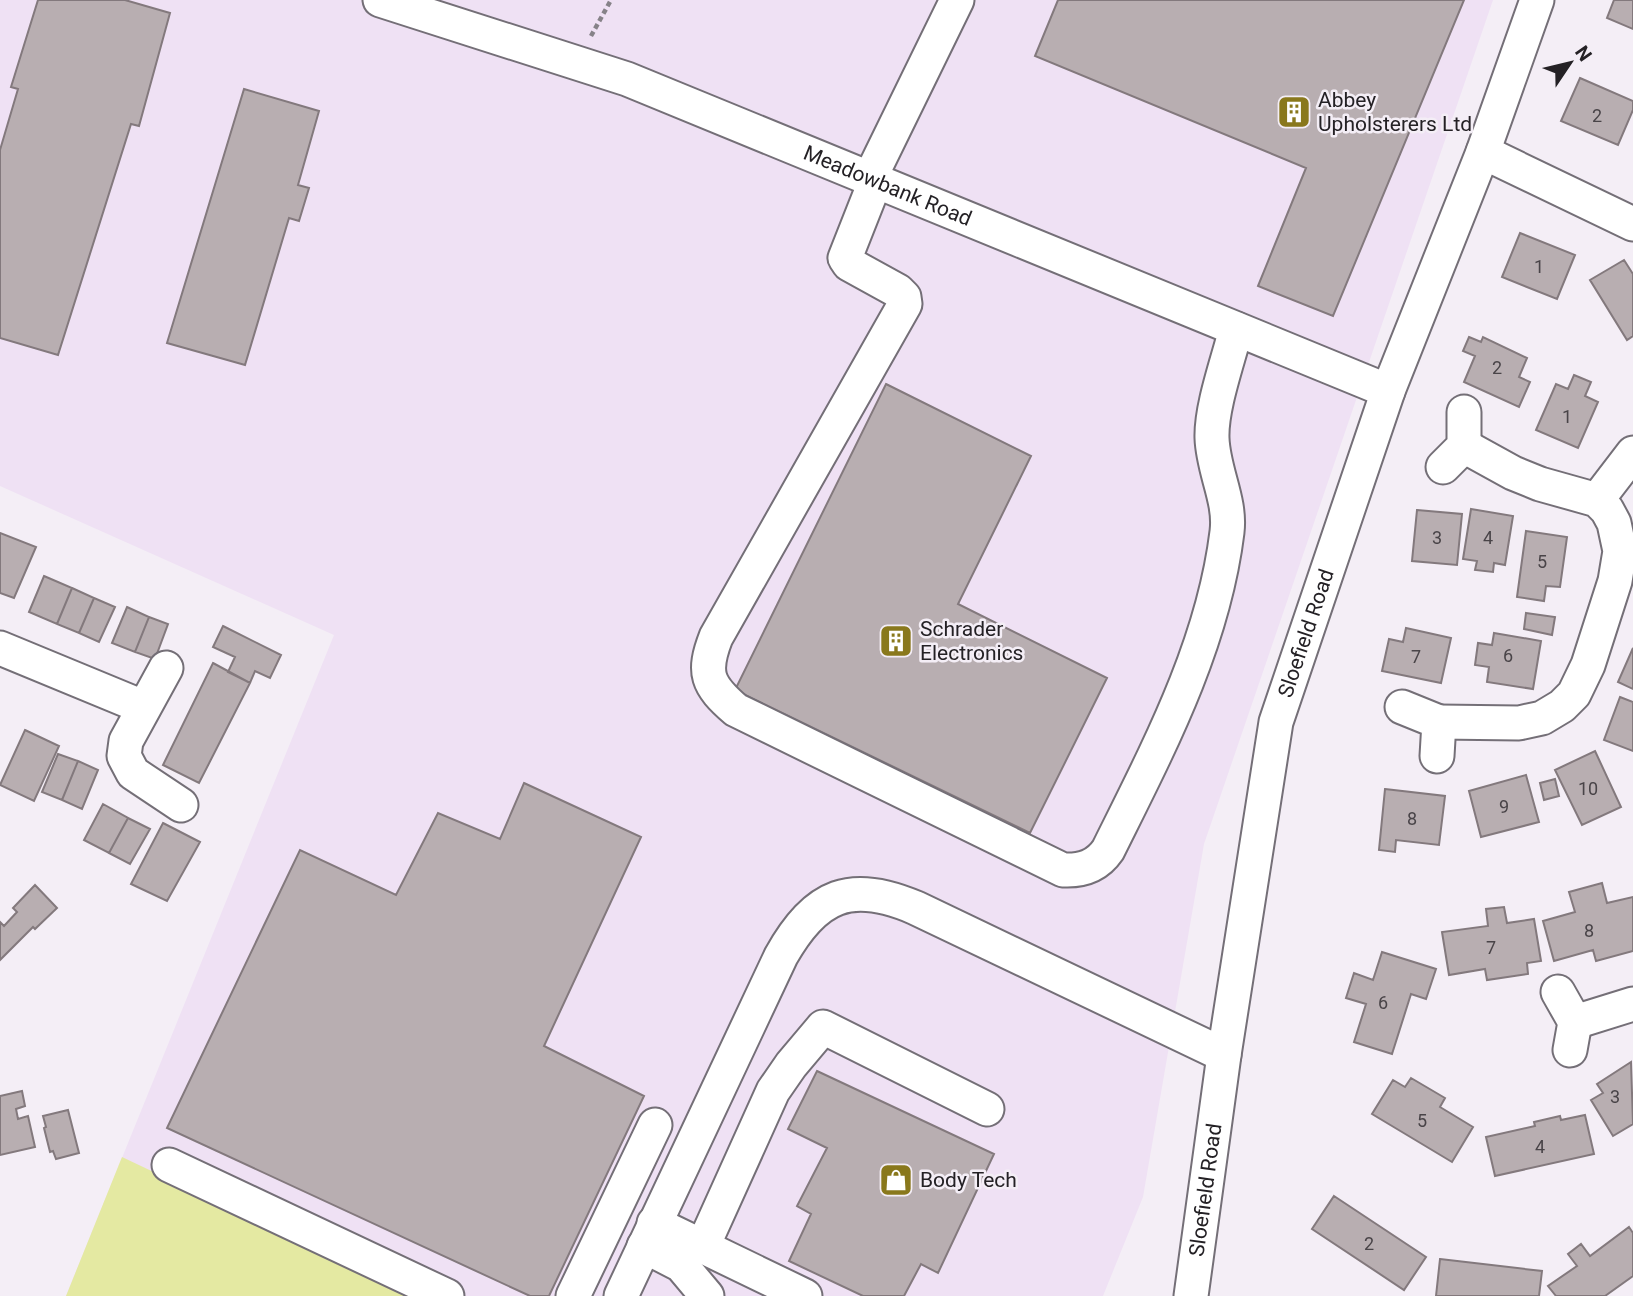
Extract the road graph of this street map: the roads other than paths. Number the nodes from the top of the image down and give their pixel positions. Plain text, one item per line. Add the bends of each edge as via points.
1 (380, 0) edge
2 (957, 0) edge
3 (1537, 0) edge
4 (1483, 152) junction
5 (872, 181) junction
6 (1633, 224) edge
7 (1236, 330) junction
8 (1388, 391) junction
9 (1464, 412) dead end
10 (1633, 453) edge
11 (1597, 500) junction
12 (0, 648) edge
13 (166, 668) dead end
14 (143, 707) junction
15 (1402, 707) dead end
16 (1439, 722) junction
17 (1437, 756) dead end
18 (181, 805) dead end
19 (1558, 992) dead end
20 (1633, 1004) edge
21 (1224, 1055) junction
22 (987, 1109) dead end
23 (655, 1125) dead end
24 (169, 1165) dead end
25 (649, 1235) junction
26 (703, 1246) junction
27 (1198, 1295) edge
28 (447, 1296) edge
29 (573, 1296) edge
30 (621, 1296) edge
31 (707, 1296) edge
32 (805, 1296) edge

1 - 5 street, Meadowbank Road via 627,79
2 - 5 street
3 - 4 street, Sloefield Road
4 - 6 street
4 - 8 street, Sloefield Road
5 - 7 street, Meadowbank Road
5 - 7 street via 845,258 901,293 905,304 716,636 707,668 711,684 736,710 1063,870 1094,864 1108,850 1178,706 1205,628 1227,529 1227,504 1213,445 1214,419
7 - 8 street, Meadowbank Road
8 - 21 street, Sloefield Road via 1276,722
9 - 11 street via 1453,457
10 - 11 street
11 - 16 street via 1614,523 1620,551 1588,666 1574,694 1553,713 1530,721
12 - 14 street
13 - 14 street
14 - 18 street via 126,741 124,757 133,773
15 - 16 street
16 - 17 street
19 - 20 street via 1573,1036
21 - 25 street via 916,908 883,896 846,895 816,910 791,938
21 - 27 street, Sloefield Road
22 - 26 street via 823,1027 780,1078
23 - 29 street
24 - 28 street
25 - 26 street
25 - 30 street
25 - 31 street
26 - 32 street

